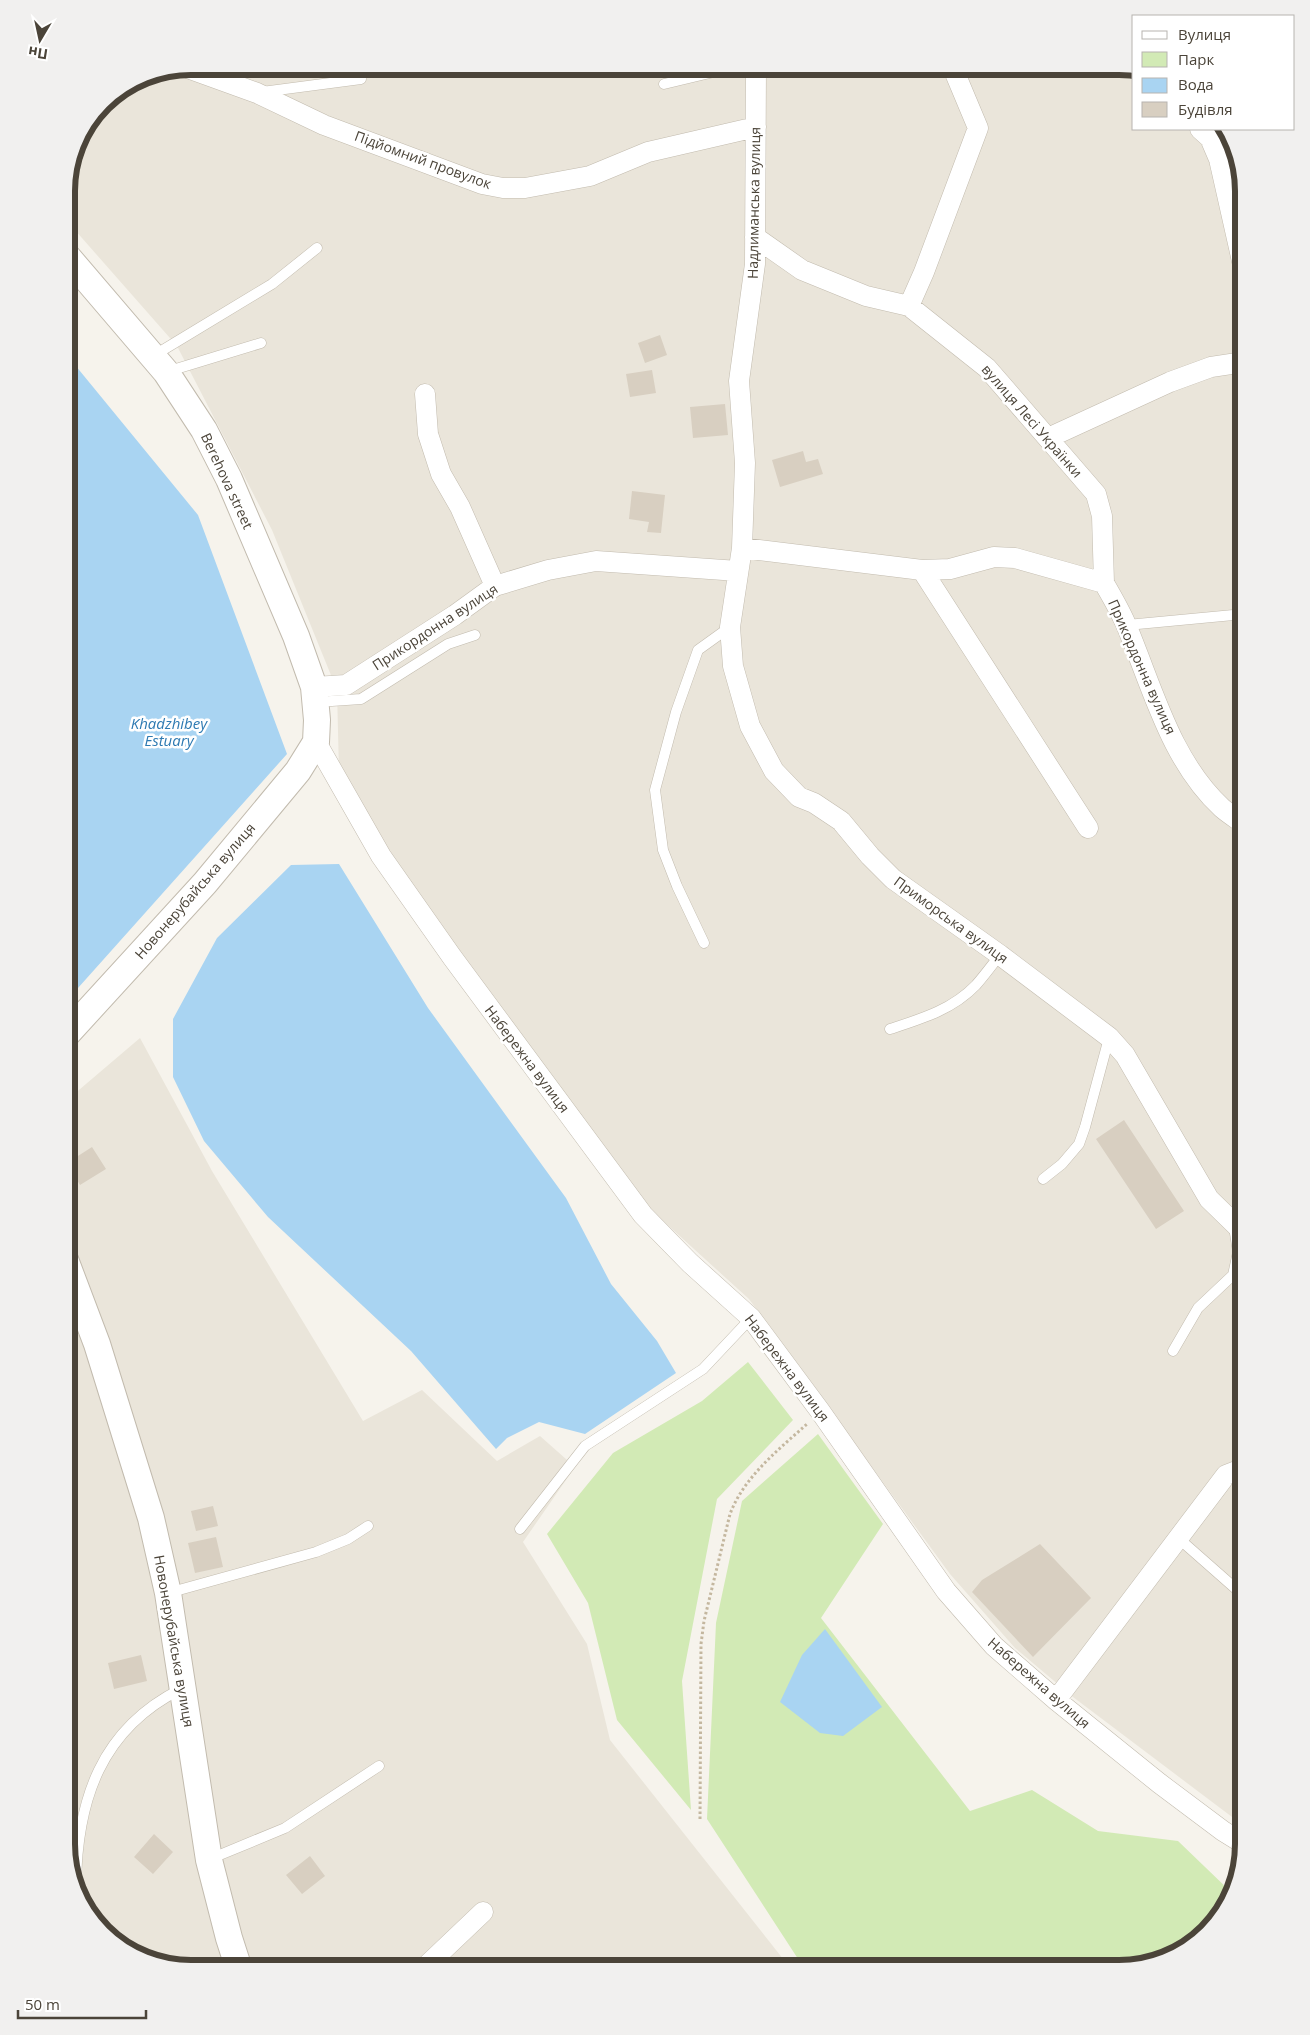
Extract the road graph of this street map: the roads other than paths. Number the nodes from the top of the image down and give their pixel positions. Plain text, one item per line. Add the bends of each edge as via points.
1 (205, 75) edge
2 (701, 75) edge
3 (756, 75) edge
4 (956, 75) edge
5 (361, 79) dead end
6 (664, 84) dead end
7 (256, 93) junction
8 (756, 127) junction
9 (1212, 133) edge
10 (1235, 230) edge
11 (755, 237) junction
12 (317, 248) dead end
13 (75, 265) edge
14 (909, 306) junction
15 (261, 343) dead end
16 (1235, 363) edge
17 (160, 364) junction
18 (425, 394) dead end
19 (1048, 438) junction
20 (742, 548) junction
21 (922, 570) junction
22 (738, 571) junction
23 (1104, 583) junction
24 (495, 586) junction
25 (1235, 615) edge
26 (1127, 625) junction
27 (730, 627) junction
28 (475, 635) dead end
29 (315, 695) junction
30 (316, 742) junction
31 (1235, 817) edge
32 (1088, 828) dead end
33 (704, 943) dead end
34 (1000, 955) junction
35 (75, 1025) edge
36 (890, 1030) dead end
37 (1109, 1037) junction
38 (1043, 1179) dead end
39 (1235, 1225) edge
40 (1235, 1270) edge
41 (75, 1287) edge
42 (751, 1318) junction
43 (1174, 1350) dead end
44 (1235, 1472) edge
45 (368, 1526) dead end
46 (520, 1529) dead end
47 (1177, 1537) junction
48 (1235, 1588) edge
49 (168, 1593) junction
50 (183, 1688) junction
51 (1056, 1700) junction
52 (379, 1766) dead end
53 (1235, 1838) edge
54 (209, 1860) junction
55 (77, 1867) edge
56 (483, 1912) dead end
57 (235, 1960) edge
58 (432, 1960) edge

1 - 7 street, Підйомний провулок
2 - 6 lane
3 - 8 street, Надлиманська вулиця
4 - 14 street via 978,128
5 - 7 lane
7 - 8 street, Підйомний провулок via 324,124 482,184 503,188 526,188 590,176 648,152
8 - 11 street, Надлиманська вулиця
9 - 10 street
11 - 14 street via 802,270 866,296
11 - 20 street, Надлиманська вулиця via 739,381 745,463
12 - 17 lane
13 - 17 street, Berehova street
14 - 19 street, вулиця Лесі Українки via 987,368
15 - 17 lane
16 - 19 street via 1211,367 1170,382
17 - 29 street, Berehova street via 204,430 229,479 296,636
18 - 24 street via 428,434 440,474 460,506
19 - 23 street, вулиця Лесі Українки via 1096,494 1100,504
20 - 21 street, Прикордонна вулиця
20 - 22 street, Приморська вулиця
21 - 23 street, Прикордонна вулиця via 950,569 994,557 1015,558
21 - 32 street
22 - 24 street, Прикордонна вулиця via 596,561 548,570
22 - 27 street, Приморська вулиця
23 - 26 street, Прикордонна вулиця
24 - 29 street, Прикордонна вулиця via 346,685
25 - 26 lane
26 - 31 street, Прикордонна вулиця via 1163,718 1183,757 1222,808
27 - 33 lane via 698,650 676,712 655,790 663,850
27 - 34 street, Приморська вулиця via 733,666 750,726 774,771 799,797 841,821 892,879
28 - 29 lane via 448,644 361,699
29 - 30 street, Berehova street
30 - 35 street, Новонерубайська вулиця via 298,771 205,883
30 - 42 street, Набережна вулиця via 381,856 637,1207 690,1263
34 - 36 lane via 975,986 956,1002 932,1016
34 - 37 street, Приморська вулиця
37 - 38 lane via 1079,1144
37 - 39 street, Приморська вулиця via 1125,1055 1209,1199
40 - 43 lane via 1198,1308
41 - 49 street, Новонерубайська вулиця via 151,1518
42 - 46 lane via 703,1369 585,1446
42 - 51 street, Набережна вулиця via 946,1591 994,1646
44 - 47 street via 1226,1475
45 - 49 lane via 348,1539 316,1552
47 - 48 lane
47 - 51 street
49 - 50 street, Новонерубайська вулиця
50 - 54 street, Новонерубайська вулиця
50 - 55 lane via 167,1696 131,1724 118,1737 98,1770 85,1806
51 - 53 street, Набережна вулиця via 1159,1783
52 - 54 lane via 285,1828
54 - 57 street, Новонерубайська вулиця
56 - 58 street

